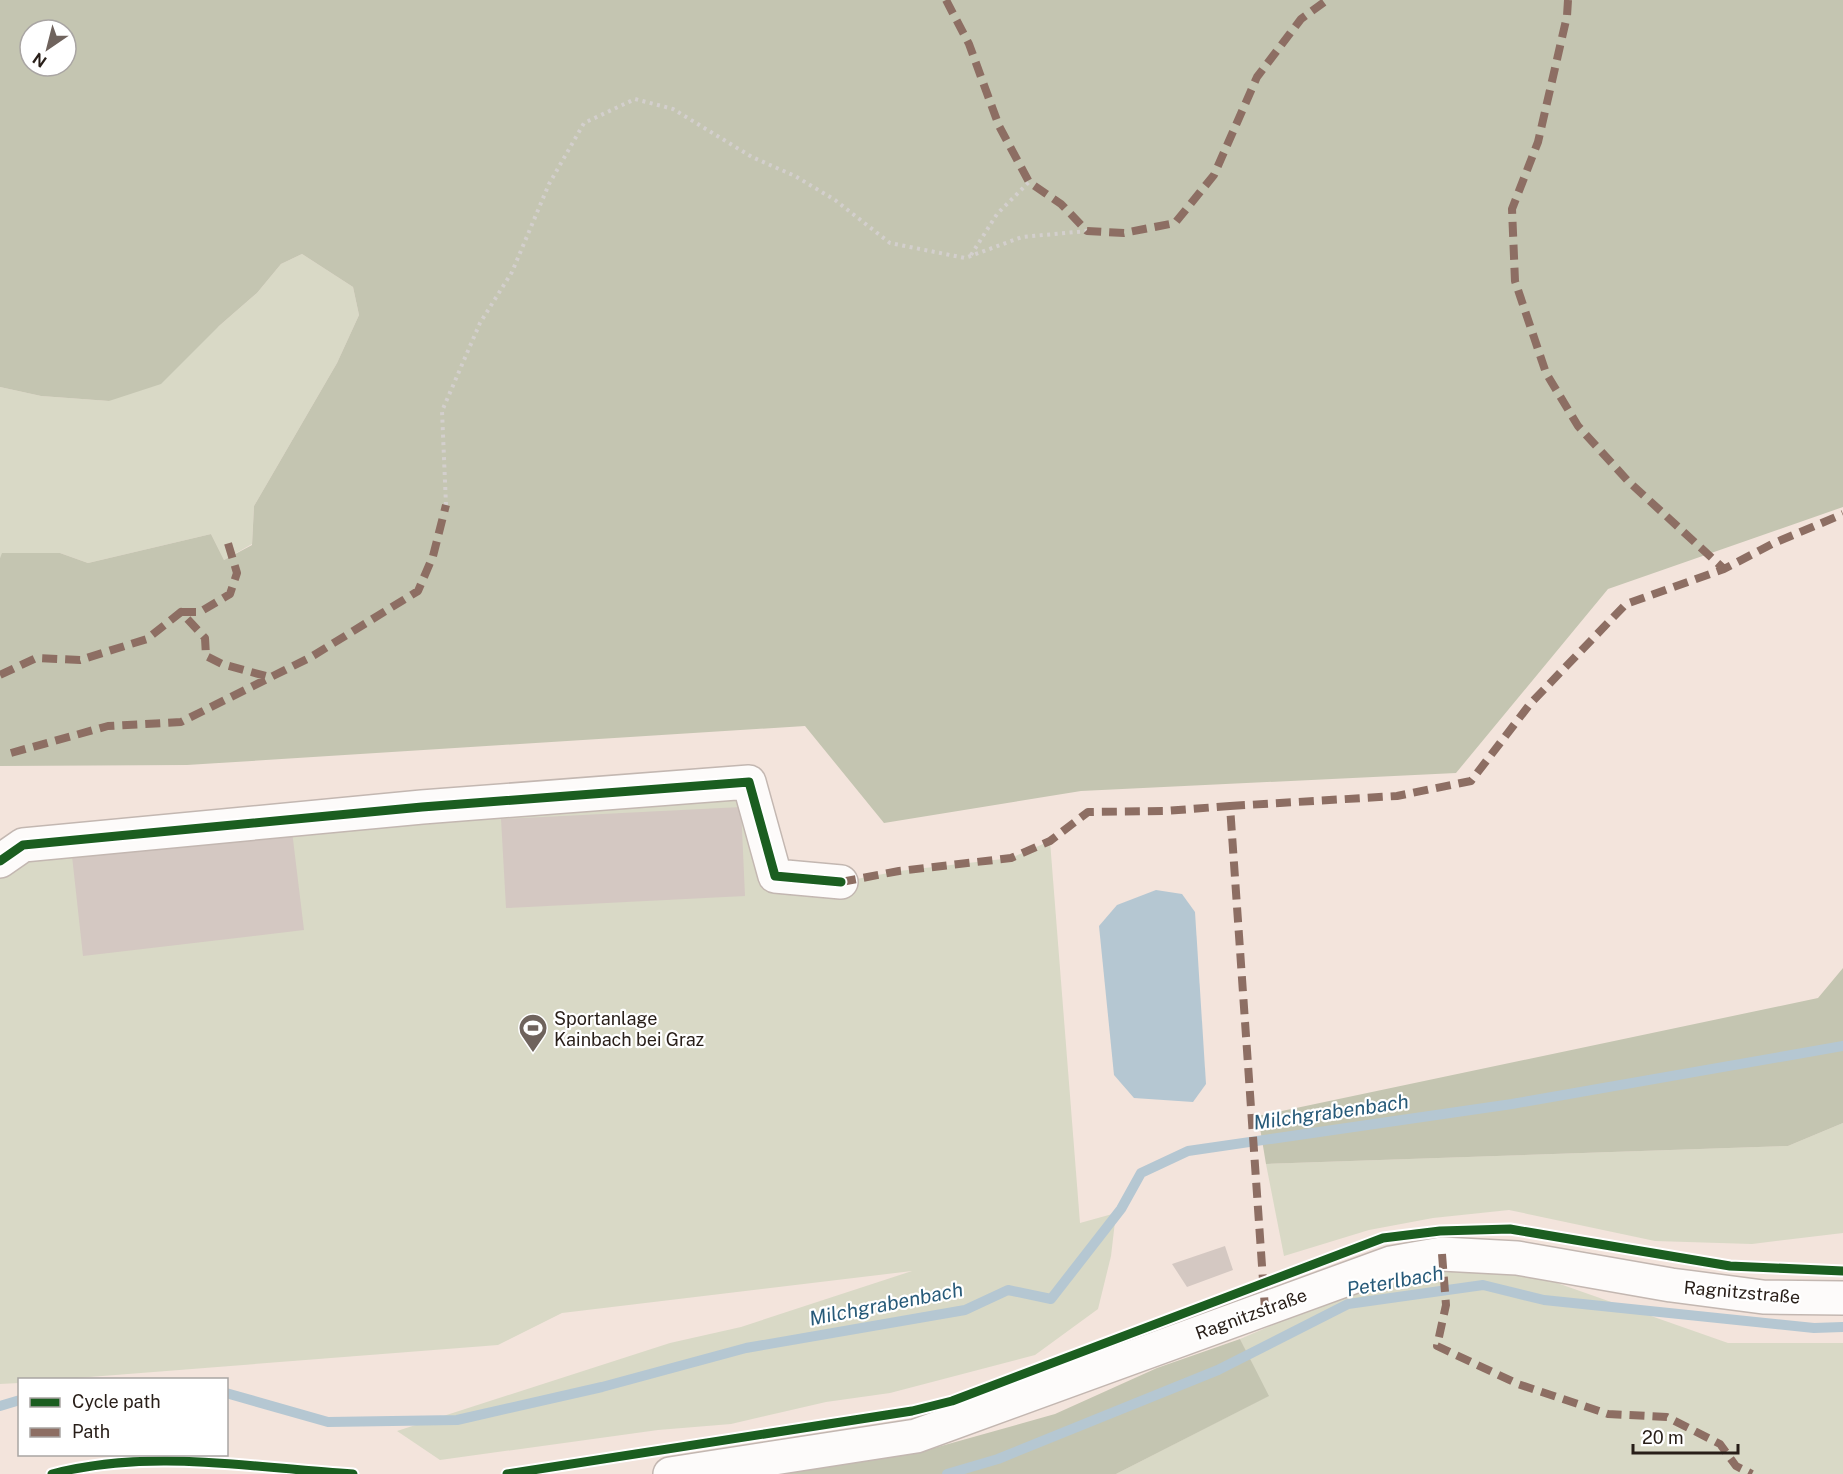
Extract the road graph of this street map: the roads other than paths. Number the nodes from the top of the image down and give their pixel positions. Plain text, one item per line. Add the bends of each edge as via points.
1 (0, 861) edge
2 (841, 882) dead end
3 (1843, 1298) edge
4 (670, 1474) edge

1 - 2 main road via 23,845 433,806 749,782 775,876
3 - 4 main road, Ragnitzstraße via 1763,1297 1517,1258 1442,1254 1391,1263 916,1436

